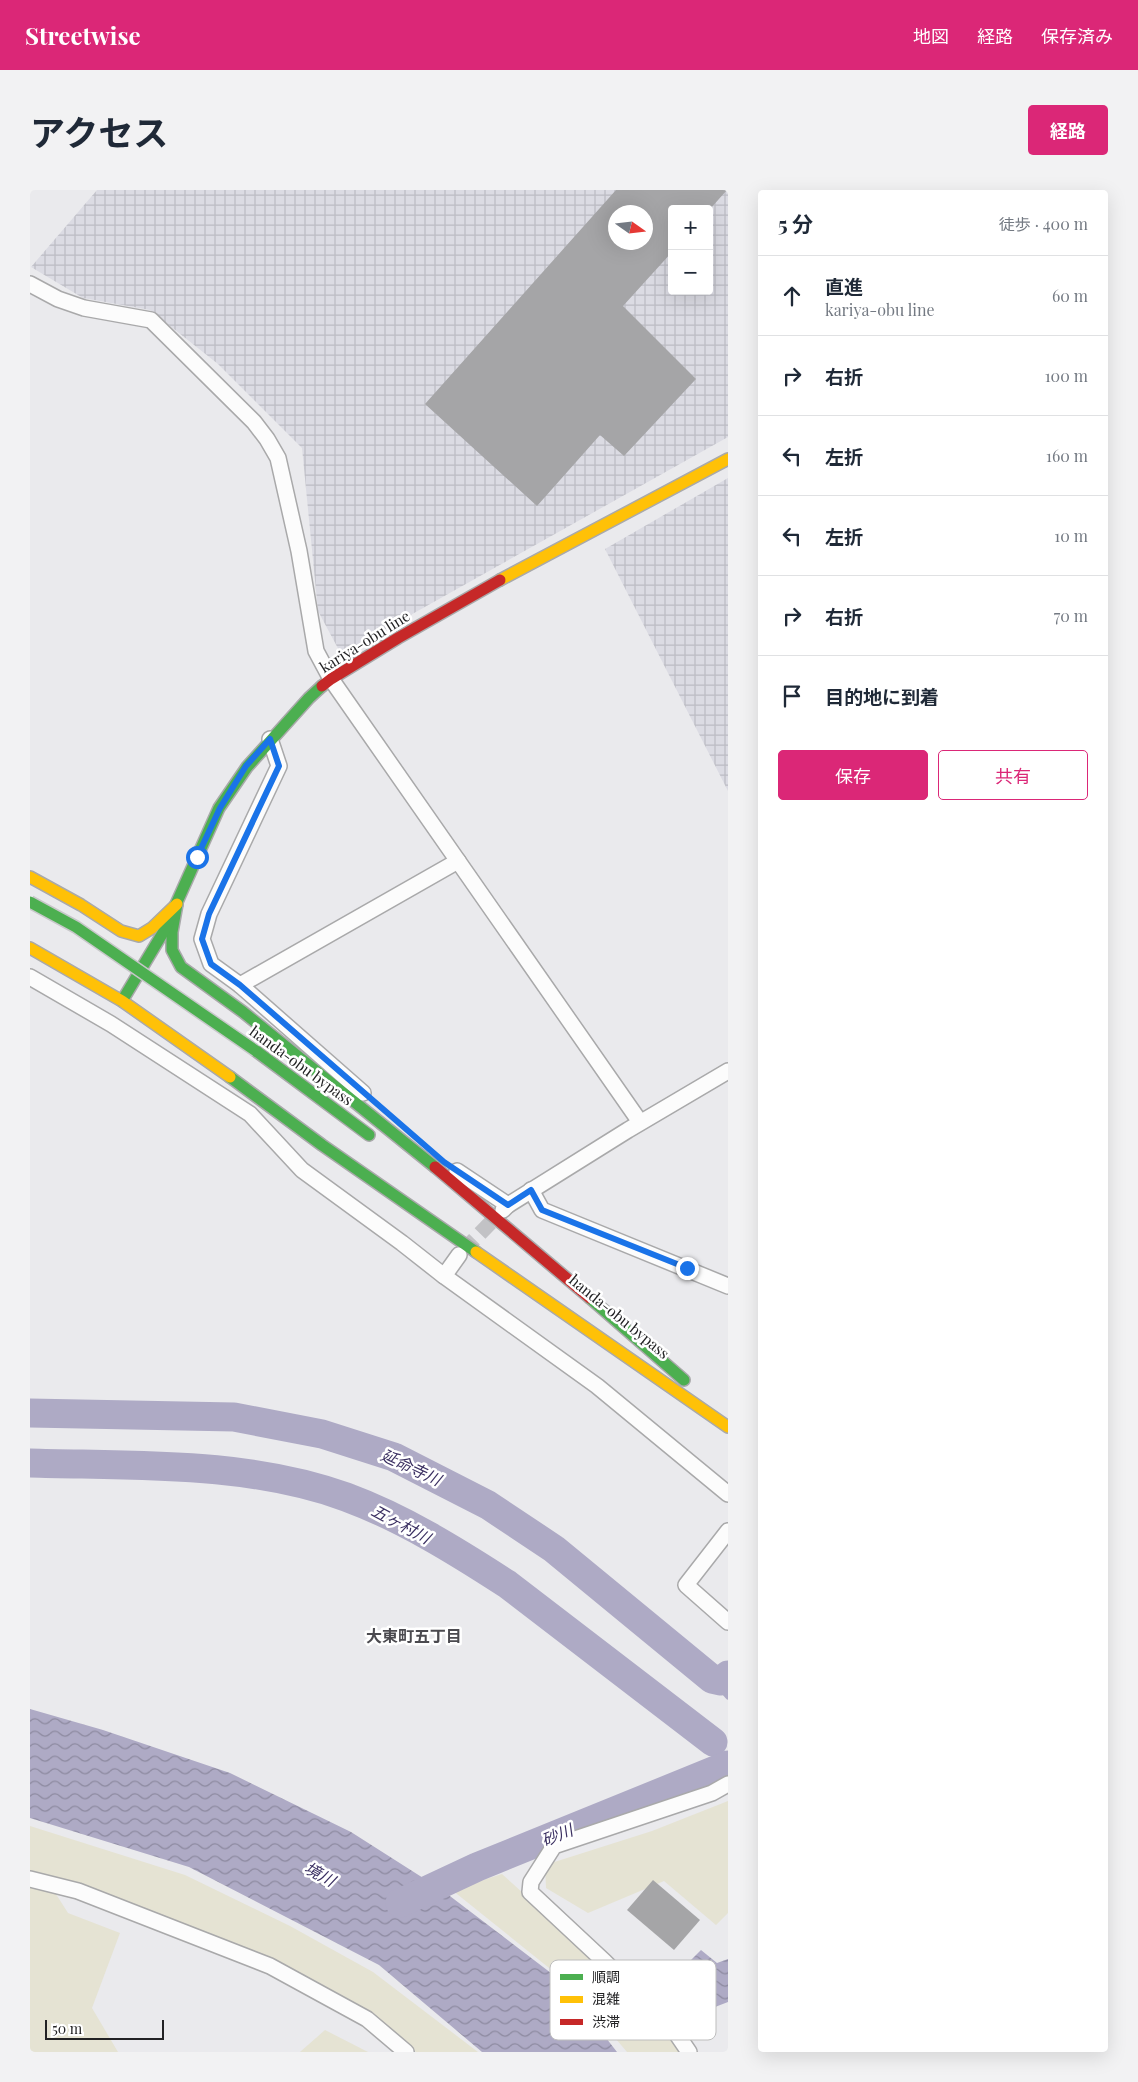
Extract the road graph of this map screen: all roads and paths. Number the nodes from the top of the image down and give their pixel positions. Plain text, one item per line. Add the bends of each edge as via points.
1 (30, 284) edge
2 (728, 459) edge
3 (331, 679) junction
4 (270, 739) junction
5 (458, 861) junction
6 (30, 877) edge
7 (30, 902) edge
8 (177, 904) junction
9 (32, 949) edge
10 (30, 977) edge
11 (240, 985) junction
12 (122, 1001) junction
13 (728, 1071) edge
14 (640, 1122) junction
15 (377, 1140) dead end
16 (531, 1190) junction
17 (459, 1255) tunnel mouth
18 (444, 1276) junction
19 (728, 1286) edge
20 (584, 1308) dead end
21 (728, 1421) edge
22 (728, 1427) edge
23 (728, 1494) edge
24 (728, 1531) edge
25 (728, 1622) edge
26 (728, 1784) edge
27 (30, 1879) edge
28 (603, 1960) edge
29 (681, 2040) edge
30 (406, 2052) edge
31 (689, 2052) edge

1 - 3 street via 84,308 151,320 267,438 278,458 299,551 316,651
2 - 3 main road, kariya-obu line via 494,584
3 - 4 main road, kariya-obu line
3 - 5 street
4 - 8 main road, kariya-obu line via 246,766 220,808
4 - 11 street via 279,766 209,914 202,939 211,964
5 - 11 street
5 - 14 street
6 - 8 main road via 121,931 139,936
7 - 15 main road, handa-obu bypass, bridge via 76,927 256,1051
8 - 12 main road, kariya-obu line
8 - 21 main road via 172,950 181,966 421,1155 563,1274
9 - 12 main road
10 - 18 street via 111,1024 250,1114 302,1170
11 - 16 street via 444,1162 506,1207
12 - 22 main road via 322,1145
13 - 14 street
14 - 16 street
16 - 19 street via 542,1210
17 - 18 street
18 - 23 street via 597,1386
20 - 21 main road, handa-obu bypass
24 - 25 street via 686,1586
26 - 28 street via 712,1793 554,1846 531,1882 530,1892
27 - 30 street via 78,1891 270,1966 367,2020
29 - 31 street

